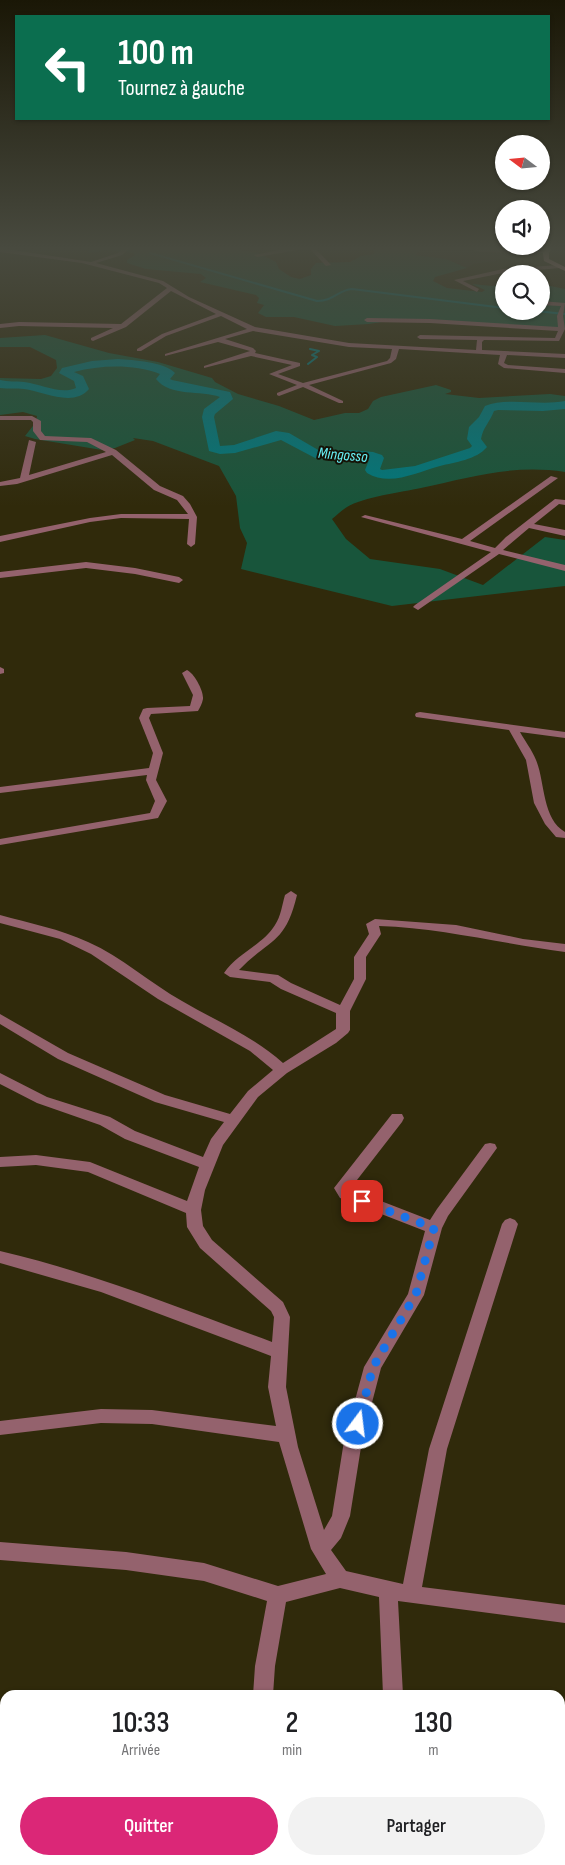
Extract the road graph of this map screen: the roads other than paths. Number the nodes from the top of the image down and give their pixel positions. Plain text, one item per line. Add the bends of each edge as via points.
1 (107, 333) edge
2 (169, 333) edge
3 (243, 333) edge
4 (272, 333) edge
5 (560, 333) edge
6 (420, 336) dead end
7 (483, 338) junction
8 (93, 339) dead end
9 (220, 340) junction
10 (557, 340) junction
11 (565, 341) edge
12 (396, 348) junction
13 (139, 350) dead end
14 (478, 351) junction
15 (504, 353) junction
16 (251, 354) junction
17 (167, 355) dead end
18 (554, 355) junction
19 (565, 356) edge
20 (206, 367) dead end
21 (565, 371) edge
22 (303, 385) junction
23 (279, 394) dead end
24 (341, 402) dead end
25 (0, 418) edge
26 (32, 442) dead end
27 (113, 452) junction
28 (554, 478) dead end
29 (24, 479) junction
30 (0, 484) edge
31 (565, 503) edge
32 (194, 517) junction
33 (365, 517) dead end
34 (528, 525) junction
35 (565, 533) edge
36 (0, 539) edge
37 (463, 542) junction
38 (191, 544) dead end
39 (497, 551) junction
40 (565, 568) edge
41 (0, 575) edge
42 (179, 580) dead end
43 (418, 607) dead end
44 (188, 673) dead end
45 (420, 715) dead end
46 (512, 727) junction
47 (565, 735) edge
48 (154, 771) junction
49 (0, 790) edge
50 (565, 835) edge
51 (0, 842) edge
52 (291, 896) dead end
53 (0, 919) edge
54 (565, 948) edge
55 (343, 1010) junction
56 (0, 1018) edge
57 (282, 1070) junction
58 (0, 1078) edge
59 (397, 1118) dead end
60 (232, 1119) junction
61 (490, 1148) dead end
62 (0, 1162) edge
63 (207, 1164) junction
64 (193, 1210) junction
65 (510, 1224) dead end
66 (434, 1228) junction
67 (0, 1256) edge
68 (279, 1352) junction
69 (0, 1428) edge
70 (286, 1435) junction
71 (0, 1550) edge
72 (320, 1550) junction
73 (340, 1579) junction
74 (388, 1589) junction
75 (412, 1595) junction
76 (278, 1596) junction
77 (565, 1614) edge
78 (263, 1690) edge
79 (392, 1690) edge

1 - 8 street
2 - 13 street
3 - 9 street
4 - 12 street via 349,345
5 - 10 street
6 - 7 street
7 - 10 street
7 - 14 street
9 - 16 street via 251,349
9 - 17 street
10 - 11 street
10 - 18 street
12 - 14 street
12 - 22 street via 389,362
14 - 15 street
15 - 18 street
15 - 21 street via 501,364 506,367
16 - 20 street
16 - 22 street via 298,364 272,374
18 - 19 street
22 - 23 street
22 - 24 street
25 - 27 street via 32,418 37,421 37,431 42,438 88,440
26 - 29 street
27 - 29 street
27 - 32 street via 145,480 180,498
28 - 37 street
29 - 30 street
31 - 34 street via 558,502
32 - 36 street via 121,516
32 - 38 street
33 - 37 street
34 - 35 street
34 - 39 street
37 - 39 street
39 - 40 street
39 - 43 street
41 - 42 street via 86,565
44 - 48 street via 199,693 199,702 194,709 147,711 144,718 158,752
45 - 46 street
46 - 47 street
46 - 50 street via 531,760 540,803 550,824 560,835
48 - 49 street
48 - 51 street via 152,780 161,801 154,816
52 - 55 street via 279,928 267,942 238,961 230,973 273,978
53 - 57 street via 74,940 163,997 268,1056
54 - 55 street via 522,943 456,928 379,922 372,924 375,934 360,957 360,979
55 - 57 street via 343,1030
56 - 60 street via 63,1056 160,1099
57 - 60 street
58 - 63 street via 42,1100 105,1121 130,1135
59 - 66 street via 342,1188 344,1194
60 - 63 street
61 - 66 street
62 - 64 street via 36,1160 90,1166
63 - 64 street
64 - 68 street via 195,1227 206,1244 278,1307 282,1317
65 - 75 street via 438,1449
66 - 72 street via 416,1294 373,1367 353,1441 341,1516
67 - 68 street via 105,1286
68 - 70 street via 276,1386
69 - 70 street via 101,1416 152,1417
70 - 72 street
71 - 76 street via 126,1561 204,1572
72 - 73 street
73 - 74 street
73 - 76 street
74 - 75 street
74 - 79 street
75 - 77 street
76 - 78 street

